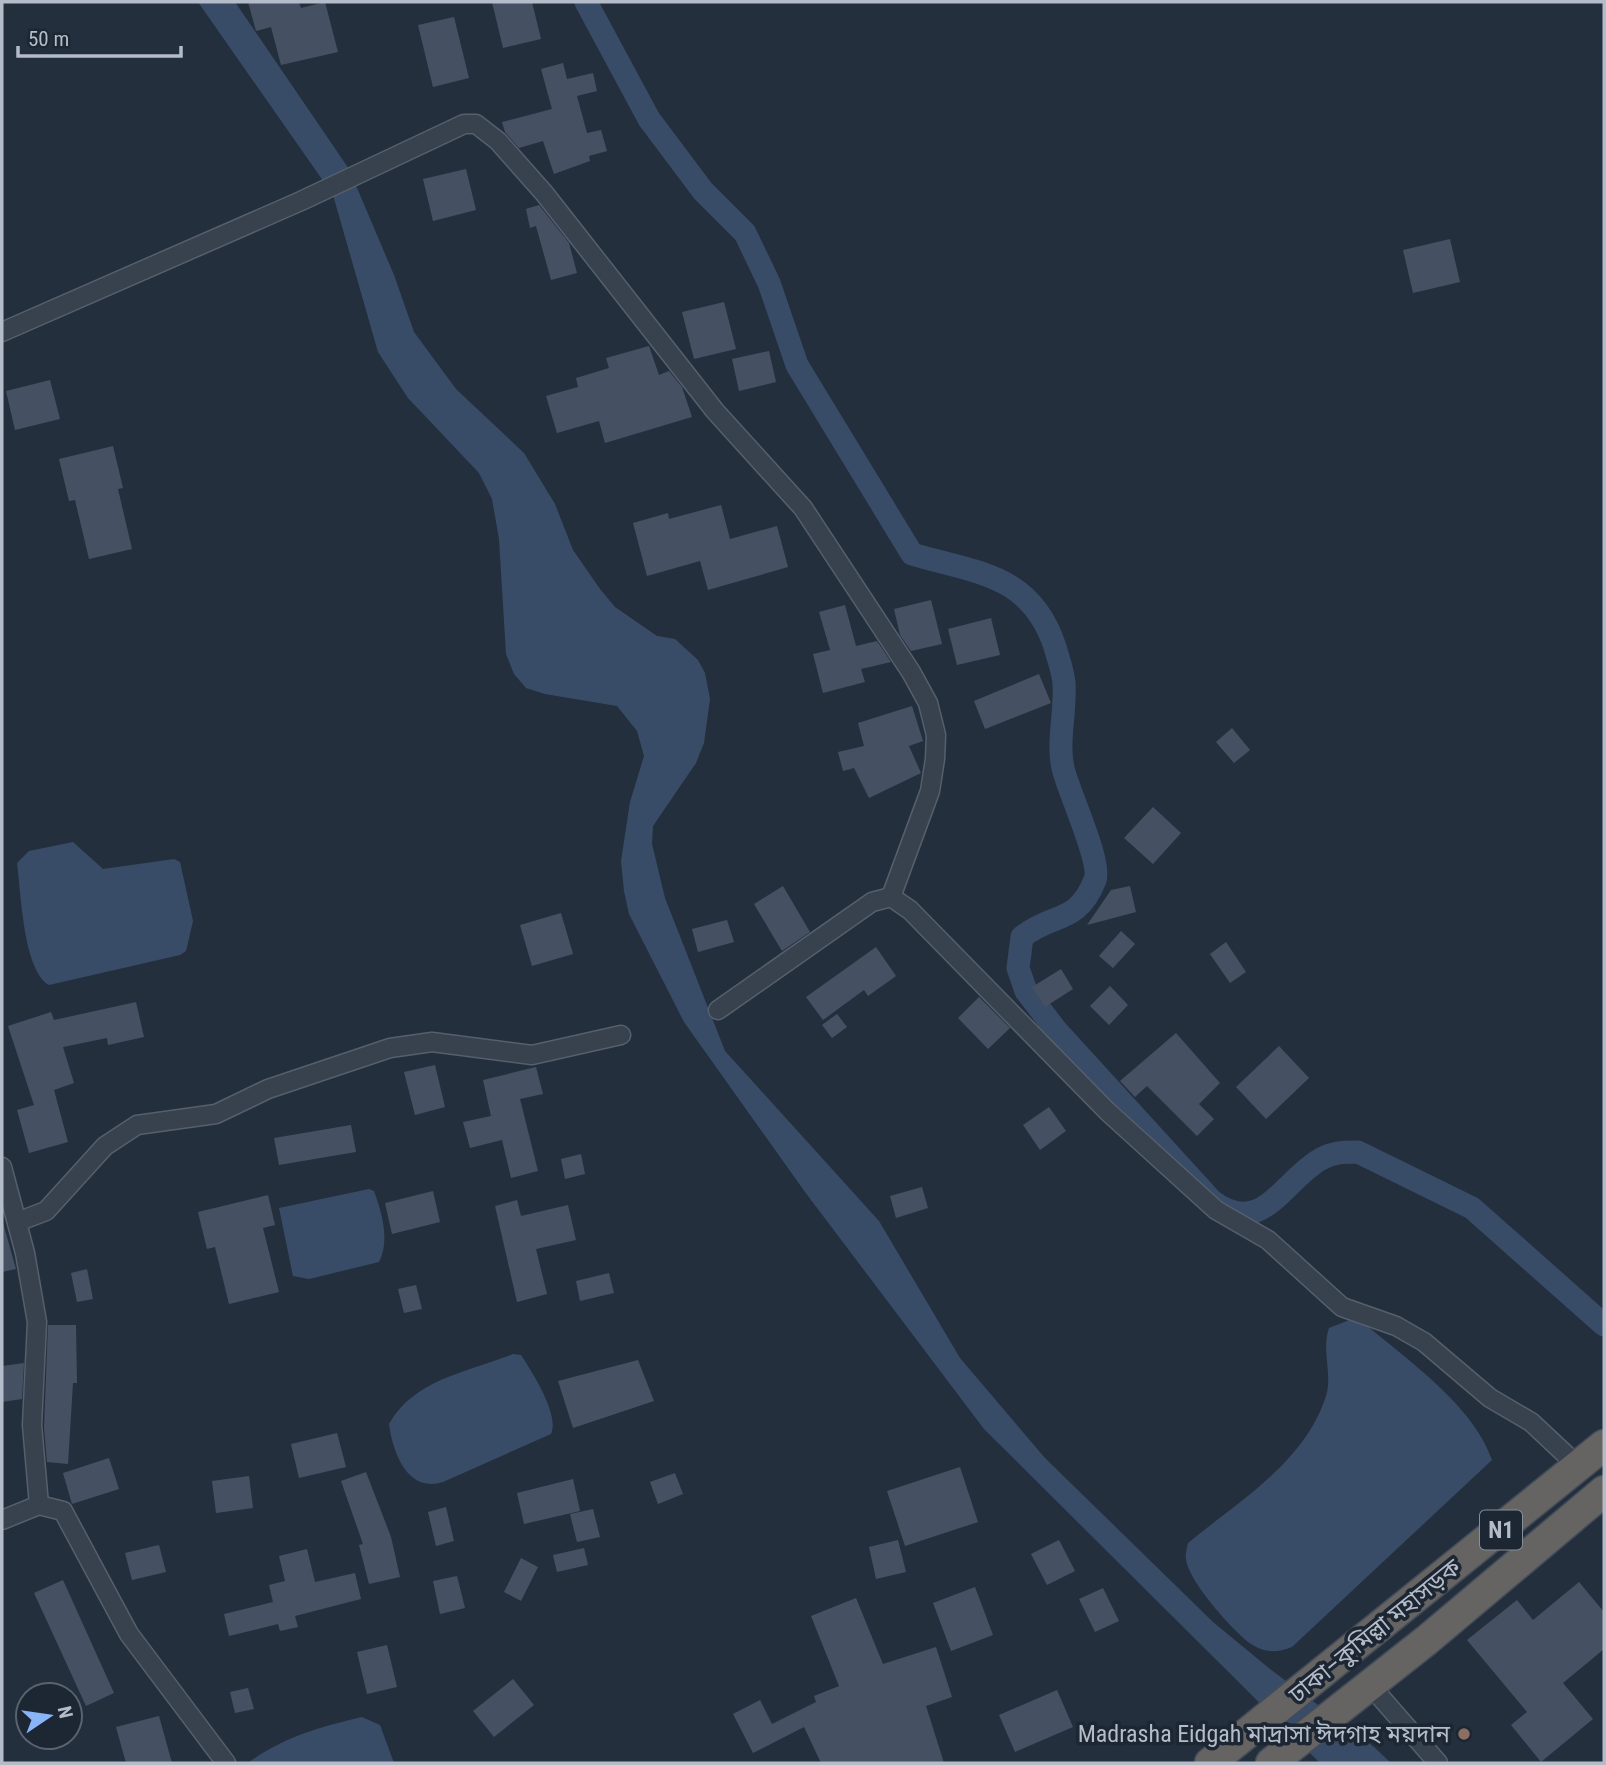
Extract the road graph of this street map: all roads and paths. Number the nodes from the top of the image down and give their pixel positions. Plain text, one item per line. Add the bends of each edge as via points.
1 (2, 332) edge
2 (891, 897) junction
3 (718, 1010) dead end
4 (621, 1035) dead end
5 (2, 1167) edge
6 (17, 1222) junction
7 (1604, 1445) edge
8 (1579, 1467) junction
9 (1604, 1490) edge
10 (38, 1505) junction
11 (2, 1520) edge
12 (1359, 1693) junction
13 (1273, 1762) edge
14 (226, 1763) edge
15 (1210, 1763) edge
16 (1438, 1763) edge

1 - 2 street via 464,124 476,124 498,141 544,193 715,411 803,508 911,672 928,704 936,735 930,791
2 - 3 street via 872,902
2 - 8 street via 1107,1111 1216,1210 1268,1240 1342,1307 1396,1326 1424,1342 1490,1398 1531,1422
4 - 6 street via 532,1055 432,1042 390,1048 268,1089 216,1114 137,1125 105,1146 46,1211
5 - 6 street
6 - 10 street via 37,1322 32,1425
7 - 8 highway, ঢাকা–কুমিল্লা মহাসড়ক / N1
8 - 15 highway, ঢাকা–কুমিল্লা মহাসড়ক / N1
9 - 12 highway, ঢাকা–কুমিল্লা মহাসড়ক / N1
10 - 11 street
10 - 14 street via 63,1511 129,1634
12 - 13 highway, N1
12 - 16 street

